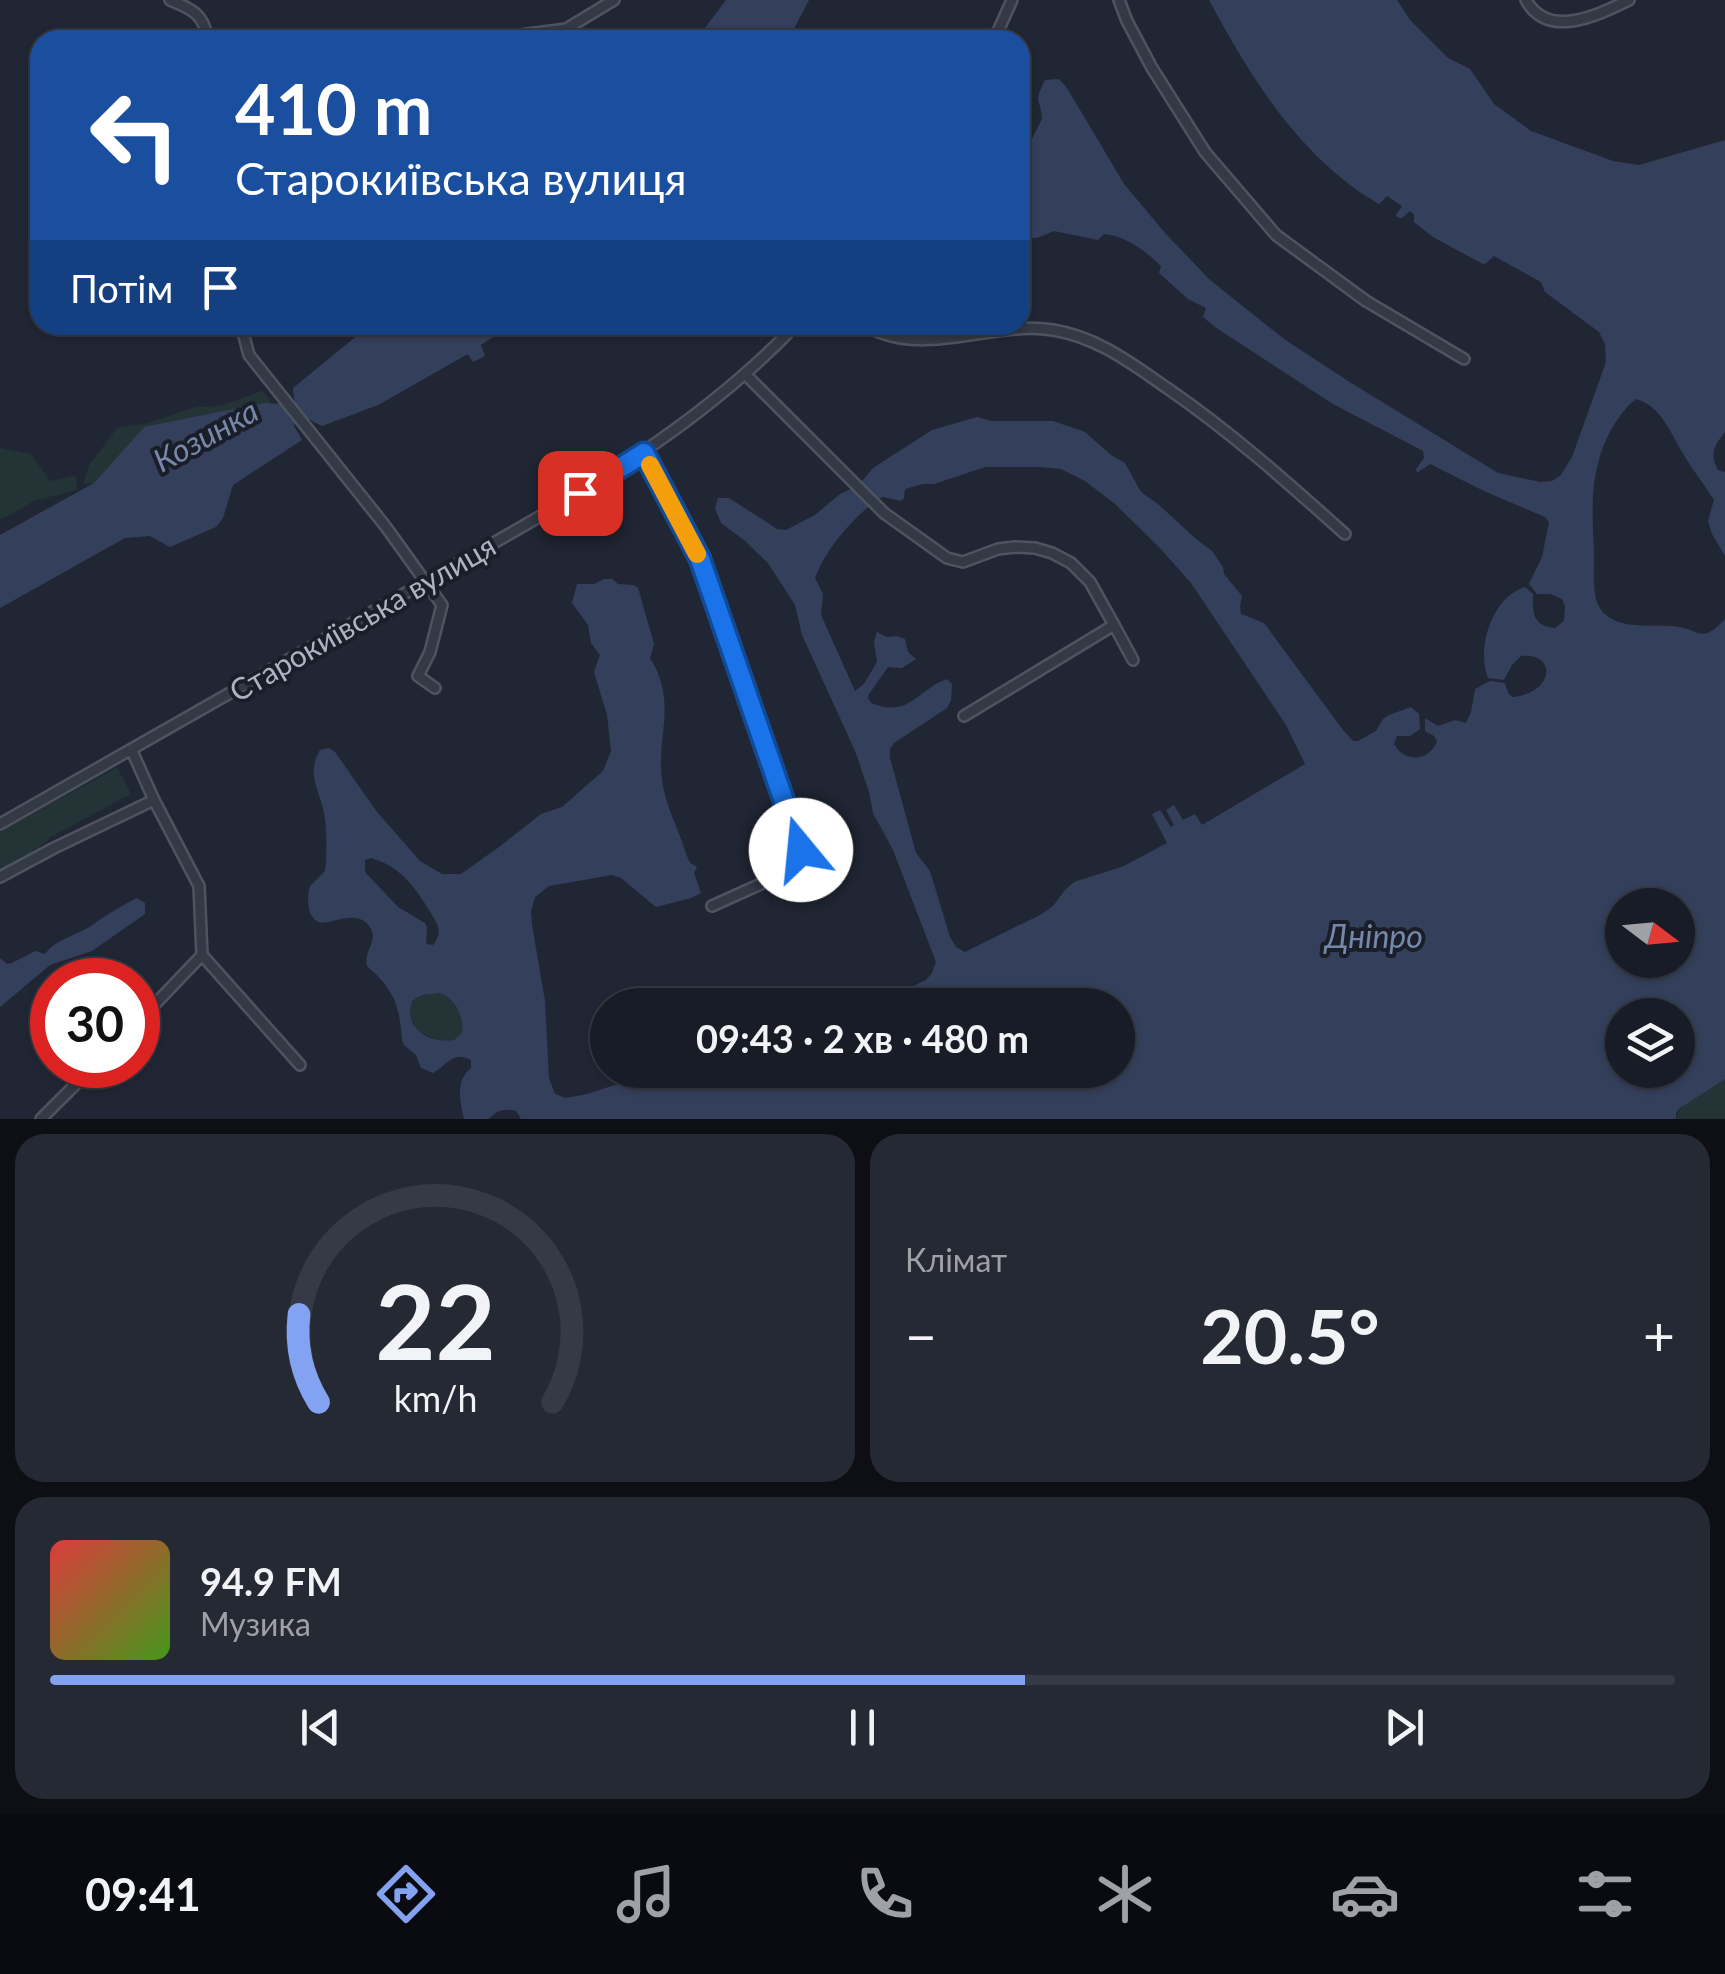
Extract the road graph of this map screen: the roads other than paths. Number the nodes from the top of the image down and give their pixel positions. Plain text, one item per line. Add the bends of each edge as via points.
1 (170, 0) edge
2 (614, 0) edge
3 (1012, 0) edge
4 (1118, 0) edge
5 (1526, 0) edge
6 (1629, 0) edge
7 (206, 30) edge
8 (558, 30) edge
9 (998, 30) edge
10 (1030, 329) edge
11 (244, 335) edge
12 (786, 335) edge
13 (882, 335) edge
14 (971, 335) edge
15 (1464, 359) dead end
16 (745, 374) junction
17 (644, 453) junction
18 (1344, 534) dead end
19 (426, 582) junction
20 (1114, 624) junction
21 (1133, 660) dead end
22 (436, 688) dead end
23 (964, 716) dead end
24 (132, 751) junction
25 (154, 800) junction
26 (0, 824) edge
27 (0, 877) edge
28 (712, 906) dead end
29 (202, 956) junction
30 (160, 999) edge
31 (300, 1065) dead end
32 (72, 1088) edge
33 (41, 1119) edge

1 - 7 street via 200,15
2 - 8 street
3 - 9 street
4 - 15 street via 1206,152 1276,235 1366,301
5 - 6 street via 1542,18 1562,22
10 - 18 street via 1064,332 1124,358 1233,435
11 - 19 street via 249,355
12 - 16 street, Старокиївська вулиця
13 - 14 street
16 - 17 street, Старокиївська вулиця
16 - 20 street via 884,513 947,558 963,562 1009,547 1058,555 1090,582
17 - 19 street, Старокиївська вулиця
17 - 28 street via 700,559 801,850 789,876
19 - 22 street via 442,605 418,676
19 - 24 street, Старокиївська вулиця
20 - 21 street
20 - 23 street
24 - 25 street
24 - 26 street, Старокиївська вулиця
25 - 27 street
25 - 29 street via 199,886
29 - 30 street
29 - 31 street
32 - 33 street

